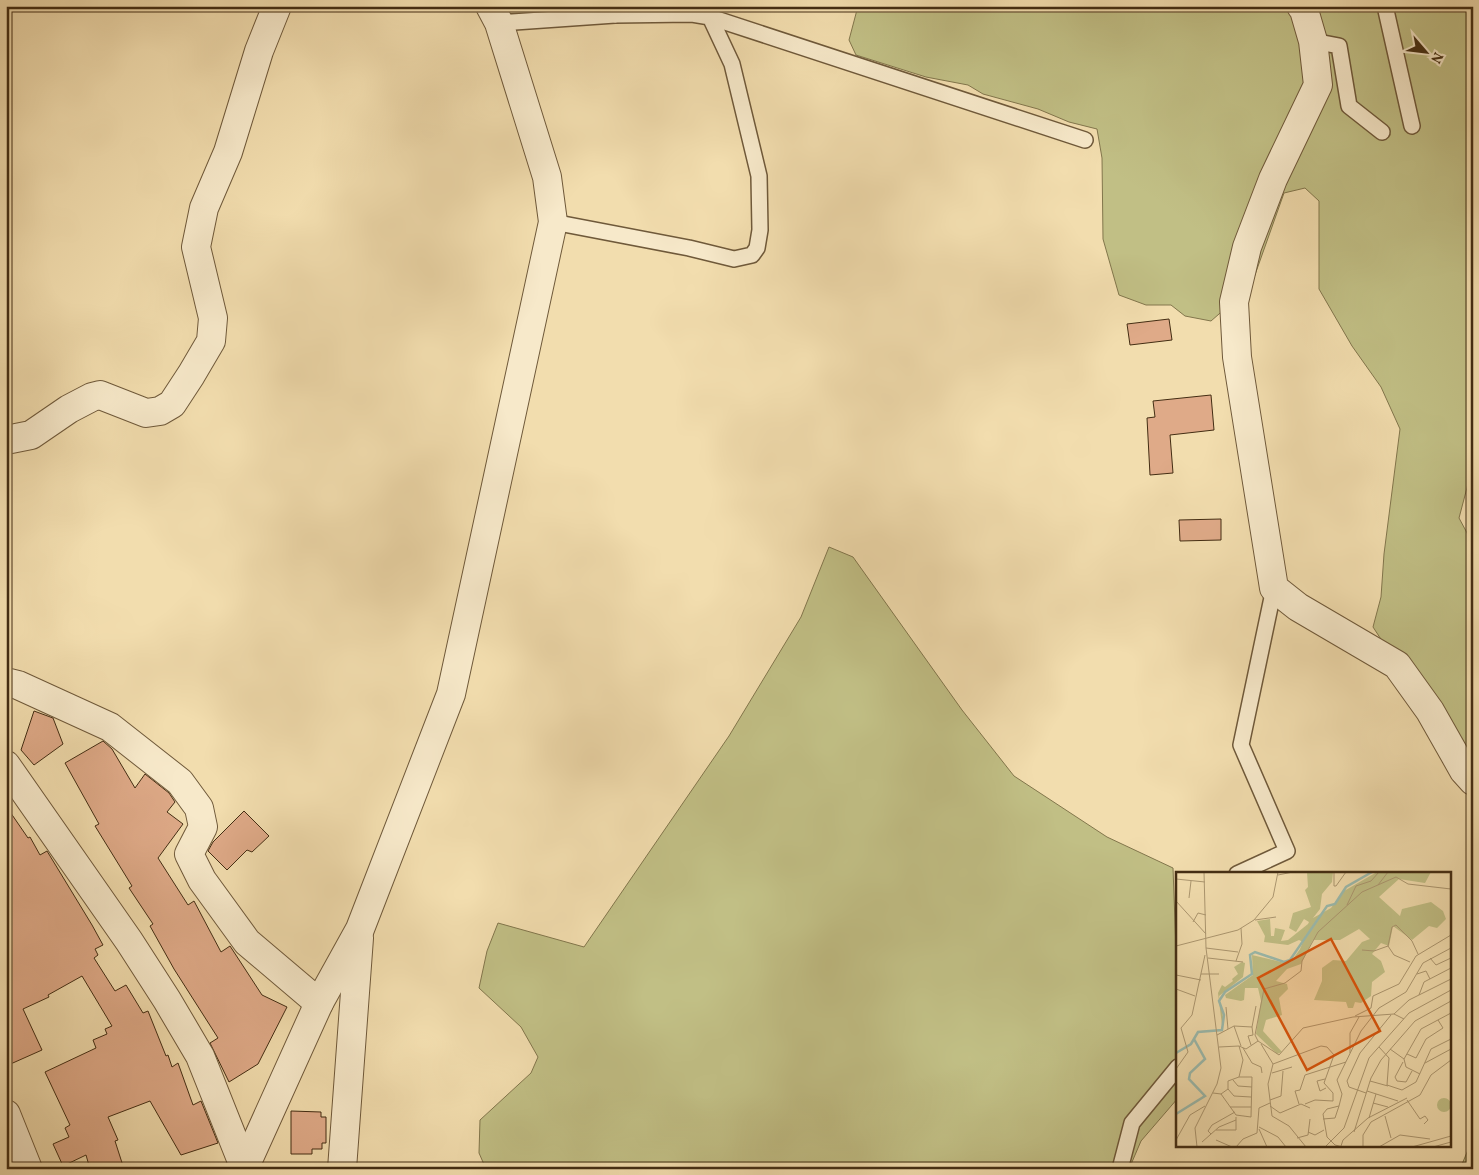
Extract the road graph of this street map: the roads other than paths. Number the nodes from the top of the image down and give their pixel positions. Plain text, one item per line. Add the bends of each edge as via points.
1 (277, 6) edge
2 (1301, 6) edge
3 (1384, 6) edge
4 (615, 11) edge
5 (495, 14) edge
6 (710, 17) junction
7 (1314, 40) junction
8 (1412, 126) dead end
9 (1382, 132) dead end
10 (1085, 140) dead end
11 (553, 222) junction
12 (6, 440) edge
13 (1274, 588) junction
14 (6, 682) edge
15 (6, 765) edge
16 (1473, 781) edge
17 (1241, 872) edge
18 (360, 929) junction
19 (319, 1003) junction
20 (1176, 1069) edge
21 (6, 1114) edge
22 (244, 1168) edge
23 (28, 1169) edge
24 (342, 1169) edge
25 (1120, 1169) edge

1 - 12 street via 259,51 228,152 204,208 196,247 214,318 211,341 191,374 172,404 160,411 146,413 100,395 69,409 30,436
2 - 7 street
3 - 8 lane
4 - 5 lane
4 - 6 lane
5 - 11 street via 546,177
6 - 10 lane
6 - 11 lane via 732,64 759,176 758,248 752,255 734,259
7 - 9 lane via 1339,46 1350,106
7 - 13 street via 1318,85 1273,179 1246,247 1234,302 1237,358
11 - 18 street via 451,694
13 - 16 street via 1298,608 1397,665
13 - 17 lane via 1241,745 1287,851
14 - 19 street via 110,727 180,782 199,808 203,827 189,854 202,880 247,942
15 - 22 street via 167,1000 200,1056
18 - 19 street
18 - 24 street
19 - 22 street
20 - 25 lane via 1132,1123
21 - 23 street

